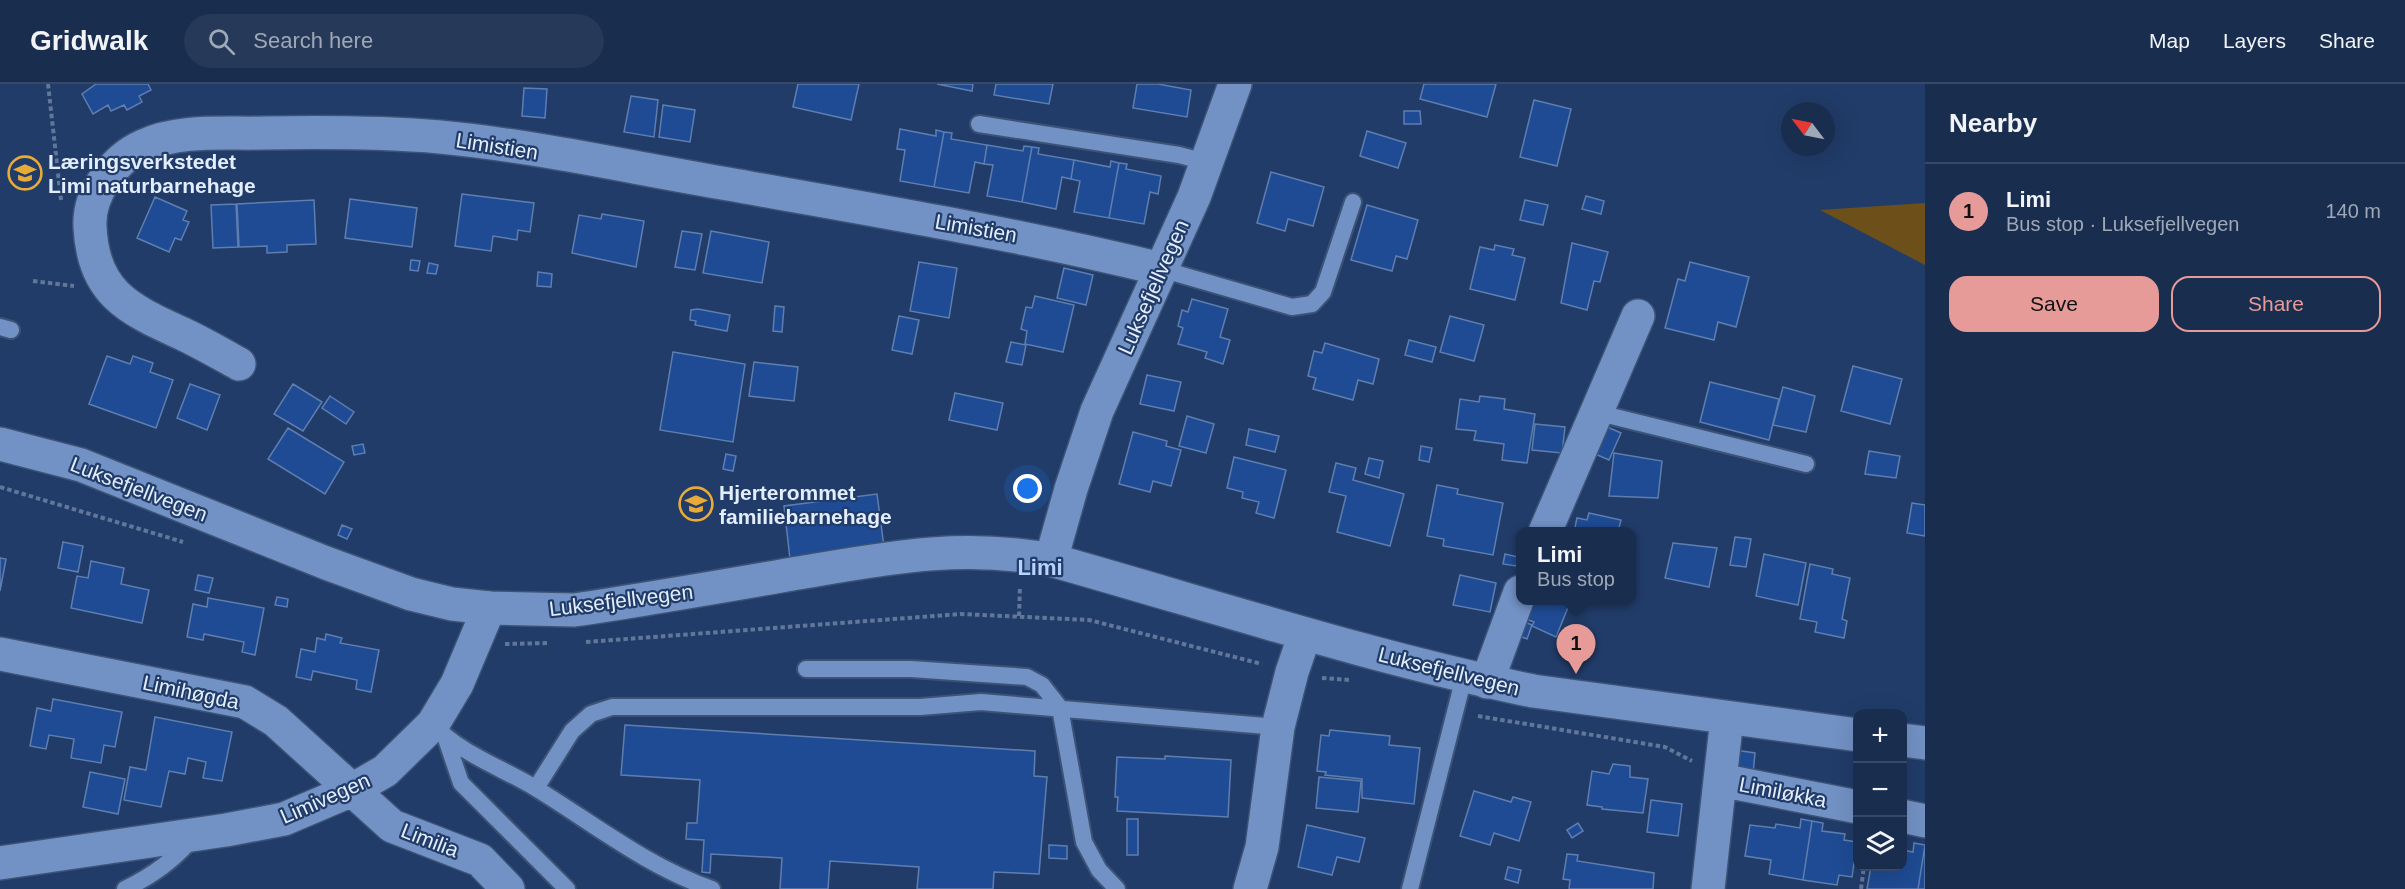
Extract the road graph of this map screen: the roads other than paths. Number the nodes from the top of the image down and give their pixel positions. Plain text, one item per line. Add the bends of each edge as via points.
1 (1235, 84) edge
2 (979, 124) dead end
3 (1206, 162) junction
4 (1353, 202) dead end
5 (1161, 269) junction
6 (1638, 316) dead end
7 (239, 364) dead end
8 (1595, 412) junction
9 (0, 444) edge
10 (1806, 464) dead end
11 (1547, 527) edge
12 (1050, 560) junction
13 (1516, 601) edge
14 (489, 608) junction
15 (1305, 634) junction
16 (0, 654) edge
17 (806, 669) dead end
18 (1475, 679) junction
19 (1060, 708) junction
20 (1727, 717) junction
21 (1278, 727) junction
22 (440, 731) junction
23 (1853, 734) edge
24 (1907, 741) edge
25 (1925, 743) edge
26 (1713, 770) junction
27 (536, 788) junction
28 (352, 790) junction
29 (1853, 806) edge
30 (1907, 817) edge
31 (1925, 821) edge
32 (194, 835) junction
33 (0, 863) edge
34 (125, 889) edge
35 (508, 889) edge
36 (567, 889) edge
37 (711, 889) edge
38 (1116, 889) edge
39 (1250, 889) edge
40 (1410, 889) edge
41 (1708, 889) edge

1 - 3 street, Luksefjellvegen
2 - 3 lane
3 - 5 street, Luksefjellvegen
4 - 5 lane via 1323,292 1312,304 1292,307
5 - 7 street, Limistien via 1040,240 443,138 344,132 196,134 142,146 114,165 99,189 89,222 93,252 115,297 141,316
5 - 12 street, Luksefjellvegen via 1097,411
6 - 8 street
8 - 10 lane
8 - 11 street
9 - 14 street, Luksefjellvegen via 81,465 411,594
12 - 14 street, Luksefjellvegen via 1012,553 952,551 867,561 574,610
12 - 15 street, Luksefjellvegen
13 - 18 street
14 - 22 street, Limivegen
15 - 18 street, Luksefjellvegen
15 - 21 street
16 - 28 street, Limihøgda via 245,702 276,722
17 - 19 lane via 911,669 1027,677 1042,685
18 - 20 street, Luksefjellvegen via 1533,691
18 - 40 lane via 1455,712
19 - 21 lane
19 - 27 lane via 981,702 920,707 612,707 591,714 572,731
19 - 38 lane via 1083,842
20 - 23 street, Luksefjellvegen
20 - 26 street, Limiløkka
21 - 39 street via 1262,847
22 - 27 lane
22 - 28 street, Limivegen
22 - 36 lane via 461,783
24 - 25 street
26 - 29 street, Limiløkka
26 - 41 street
27 - 37 lane via 664,869
28 - 32 street, Limivegen via 284,819
28 - 35 street, Limilia via 392,826 480,860
30 - 31 street
32 - 33 street, Limivegen
32 - 34 lane via 179,854

